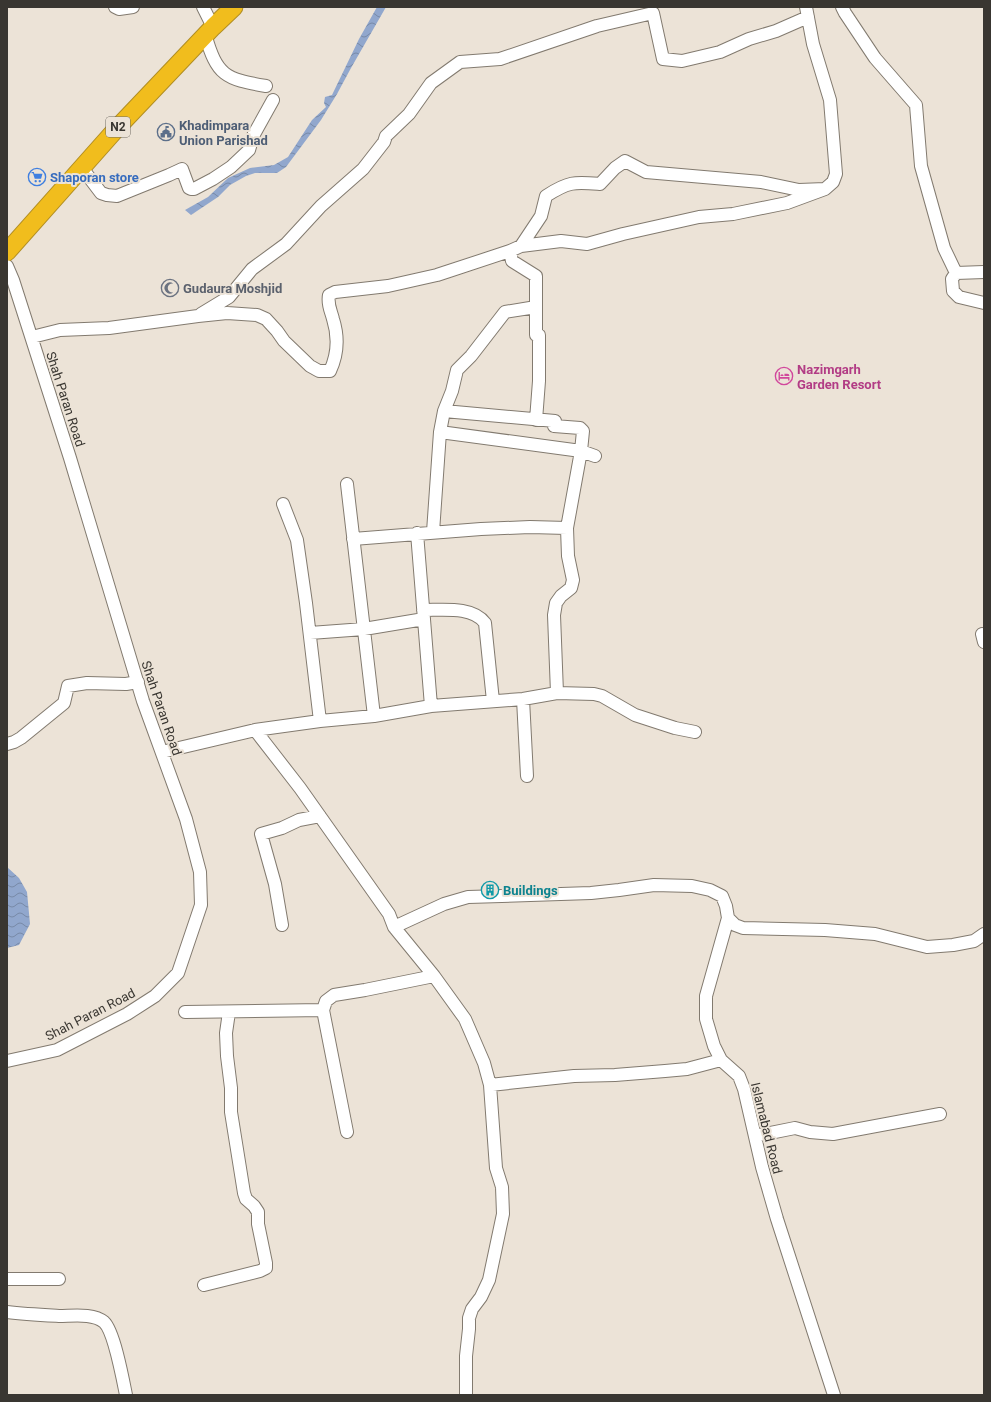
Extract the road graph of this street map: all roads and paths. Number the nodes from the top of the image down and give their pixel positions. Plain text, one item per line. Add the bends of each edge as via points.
1 (115, 7) edge
2 (133, 7) edge
3 (203, 7) edge
4 (234, 7) edge
5 (842, 7) edge
6 (807, 12) edge
7 (209, 30) junction
8 (266, 86) dead end
9 (273, 100) dead end
10 (82, 168) junction
11 (825, 188) junction
12 (516, 248) junction
13 (7, 252) edge
14 (7, 266) edge
15 (984, 272) edge
16 (956, 273) junction
17 (10, 283) edge
18 (984, 303) edge
19 (536, 307) junction
20 (198, 316) junction
21 (32, 337) junction
22 (444, 411) junction
23 (536, 420) junction
24 (440, 432) junction
25 (581, 452) junction
26 (596, 456) dead end
27 (347, 484) dead end
28 (283, 504) dead end
29 (567, 528) junction
30 (433, 532) junction
31 (417, 533) junction
32 (353, 539) junction
33 (424, 615) junction
34 (364, 629) junction
35 (310, 633) junction
36 (138, 682) junction
37 (557, 693) junction
38 (523, 699) junction
39 (493, 701) junction
40 (431, 706) junction
41 (374, 716) junction
42 (320, 721) junction
43 (255, 730) junction
44 (695, 732) dead end
45 (7, 744) edge
46 (162, 752) junction
47 (527, 776) dead end
48 (320, 816) junction
49 (728, 918) junction
50 (282, 925) dead end
51 (394, 927) junction
52 (984, 934) edge
53 (434, 976) junction
54 (323, 1010) junction
55 (185, 1012) dead end
56 (229, 1012) junction
57 (722, 1060) junction
58 (7, 1061) edge
59 (490, 1085) junction
60 (940, 1114) dead end
61 (347, 1132) dead end
62 (755, 1136) junction
63 (7, 1279) edge
64 (59, 1279) dead end
65 (204, 1285) dead end
66 (7, 1312) edge
67 (126, 1395) edge
68 (466, 1395) edge
69 (834, 1395) edge

1 - 2 street
3 - 7 street
4 - 7 highway, N2
5 - 16 street via 876,58 916,105 921,166 944,248
6 - 11 street via 813,44 830,100 836,174 833,182
6 - 20 street via 776,31 720,52 682,61 663,59 653,13 597,26 500,59 460,62 431,83 362,169 321,206 286,244 252,269 230,297
7 - 8 street via 210,50 218,67 226,75 242,82
7 - 10 highway, N2
9 - 10 street via 253,136 249,150 231,167 194,189 189,188 182,169 117,196 107,196 101,193
10 - 13 highway, N2
11 - 12 street via 788,203 733,214 699,217 587,244 561,241
11 - 12 street via 799,190 761,182 646,172 626,162 614,168 600,184 576,182 561,186 546,196 541,216
12 - 19 street via 512,261 536,276
12 - 20 street via 437,275 388,286 334,292 329,295 328,301 338,343 330,371 319,371 310,366 284,342 266,319 258,315 227,313
14 - 17 street, Shah Paran Road
15 - 16 street
16 - 18 street via 952,279 953,291 959,297
17 - 21 street, Shah Paran Road
19 - 22 street via 505,312 457,370
19 - 23 street via 539,381
20 - 21 street via 116,327 60,330
21 - 36 street, Shah Paran Road
22 - 23 street
22 - 24 street
23 - 25 street via 555,421 554,426 582,429
24 - 25 street
24 - 30 street
25 - 26 street
25 - 29 street
27 - 32 street
28 - 35 street via 297,540
29 - 30 street via 523,527
29 - 37 street via 568,556 573,580 571,588 556,603 554,615
30 - 31 street
31 - 32 street
31 - 33 street
32 - 34 street
33 - 34 street
33 - 39 street via 461,611 478,615 483,620
33 - 40 street
34 - 35 street
34 - 41 street
35 - 42 street
36 - 45 street via 68,686 64,703 21,738
36 - 46 street, Shah Paran Road
37 - 38 street
37 - 44 street via 602,696 635,715
38 - 39 street
38 - 47 street
39 - 40 street
40 - 41 street
41 - 42 street
42 - 43 street
43 - 46 street
43 - 48 street
46 - 58 street, Shah Paran Road via 186,819 200,872 201,905 178,972 155,996 127,1014 57,1050
48 - 50 street via 299,820 261,834 275,884
48 - 51 street via 390,914
49 - 51 street via 722,896 710,890 692,886 654,885 591,893 468,897 444,904
49 - 52 street via 743,928 875,934 927,947 974,941
49 - 57 street, Islamabad Road via 706,996 706,1019 714,1046
51 - 53 street
53 - 54 street via 334,995 326,1001
53 - 59 street via 465,1019 484,1063
54 - 56 street
54 - 61 street
55 - 56 street
56 - 65 street via 226,1033 231,1112 244,1194 246,1200 258,1212 266,1268
57 - 59 street via 665,1072 574,1076
57 - 62 street, Islamabad Road via 739,1076
59 - 68 street via 496,1168 502,1187 503,1214 489,1280 469,1318
60 - 62 street via 833,1134 795,1128
62 - 69 street, Islamabad Road via 777,1219
63 - 64 street
66 - 67 street via 98,1318 105,1323 111,1336

